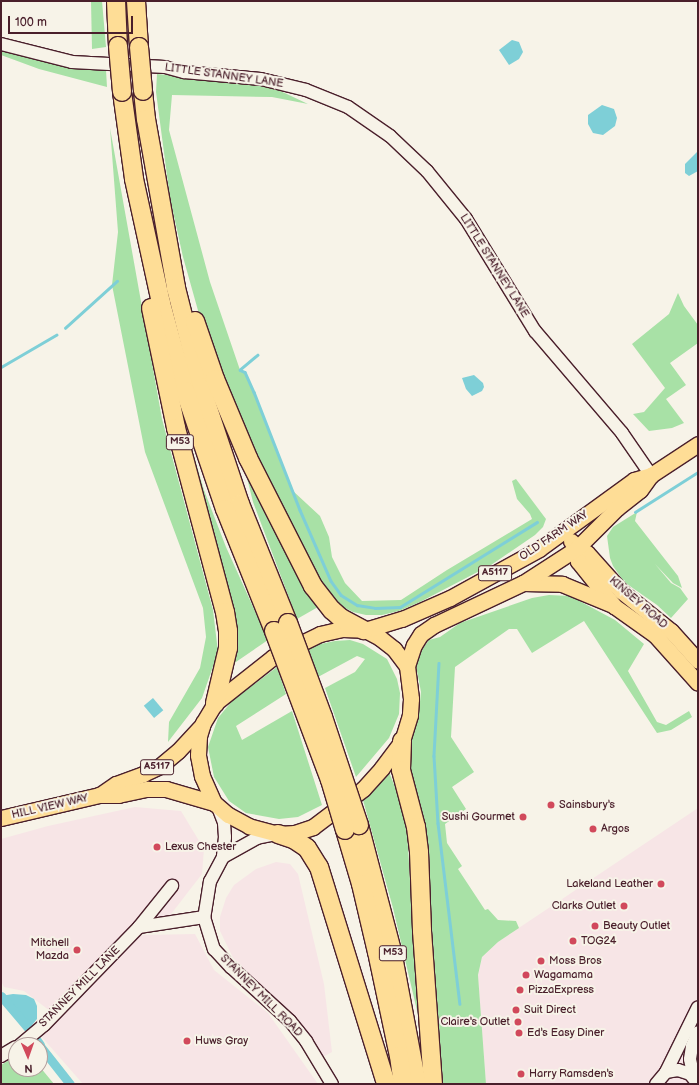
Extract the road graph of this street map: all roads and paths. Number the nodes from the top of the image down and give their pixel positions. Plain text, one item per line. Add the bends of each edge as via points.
1 (116, 1) edge
2 (136, 1) edge
3 (1, 44) edge
4 (134, 179) junction
5 (160, 203) junction
6 (698, 444) edge
7 (651, 475) junction
8 (563, 530) junction
9 (577, 548) junction
10 (523, 583) junction
11 (614, 606) junction
12 (281, 627) junction
13 (365, 630) junction
14 (698, 661) edge
15 (407, 666) junction
16 (698, 683) edge
17 (216, 702) junction
18 (203, 723) junction
19 (402, 741) junction
20 (99, 795) junction
21 (216, 805) junction
22 (1, 818) edge
23 (352, 827) junction
24 (277, 834) junction
25 (223, 857) junction
26 (172, 886) dead end
27 (204, 917) junction
28 (139, 927) junction
29 (698, 1007) edge
30 (698, 1032) edge
31 (30, 1037) edge
32 (666, 1072) junction
33 (696, 1081) edge
34 (332, 1084) edge
35 (386, 1084) edge
36 (403, 1084) edge
37 (417, 1084) edge
38 (433, 1084) edge
39 (656, 1084) edge

1 - 4 highway, M53, bridge via 122,92
2 - 5 highway, M53, bridge via 143,91
3 - 7 street, LITTLE STANNEY LANE via 72,62 165,67 184,72 261,79 306,90 348,107 390,136 427,171 466,219 535,332 622,433
4 - 12 highway, M53 via 161,303 185,391 225,509
4 - 17 highway, M53 via 140,244 150,303 176,428 228,631 228,648
5 - 12 highway, M53 via 176,288 201,387
5 - 13 highway, M53 via 215,379 248,458 313,586 341,618
6 - 7 main road, OLD FARM WAY / A5117
7 - 8 main road, OLD FARM WAY / A5117 via 634,480
7 - 9 main road, OLD FARM WAY / A5117 via 640,490 617,508
8 - 9 main road, KINSEY ROAD
8 - 13 main road, OLD FARM WAY / A5117 via 539,548 450,598 402,619
9 - 10 main road, OLD FARM WAY / A5117
9 - 11 main road, KINSEY ROAD via 578,561
9 - 14 main road, KINSEY ROAD via 587,553 621,590 671,631
10 - 11 main road via 562,584
10 - 15 main road, OLD FARM WAY / A5117 via 434,625 421,634 414,645
11 - 16 main road, KINSEY ROAD via 655,635
12 - 23 highway, M53, bridge via 330,780
13 - 15 main road via 394,649
13 - 17 main road via 342,629 303,641 273,657
15 - 19 main road via 410,715
17 - 18 main road
18 - 20 main road, HILL VIEW WAY / A5117 via 178,751 160,766 116,784
18 - 21 main road via 198,755 202,776
19 - 24 main road via 363,789 313,827
19 - 38 highway via 401,770 416,827 419,852
20 - 21 main road, HILL VIEW WAY / A5117 via 166,789
20 - 22 main road, HILL VIEW WAY / A5117
21 - 24 main road via 249,826
21 - 25 street, STANNEY MILL ROAD via 224,823
23 - 36 highway, M53 via 361,884
23 - 37 highway, M53 via 392,951
24 - 25 street via 257,838
24 - 35 highway via 307,848 318,867
25 - 27 street, STANNEY MILL ROAD via 210,881
26 - 28 street, STANNEY MILL LANE
27 - 28 street
27 - 34 street, STANNEY MILL ROAD via 214,949 290,1021
28 - 31 street, STANNEY MILL LANE
29 - 32 street
30 - 33 street via 690,1059
32 - 33 street via 685,1072
32 - 39 street

